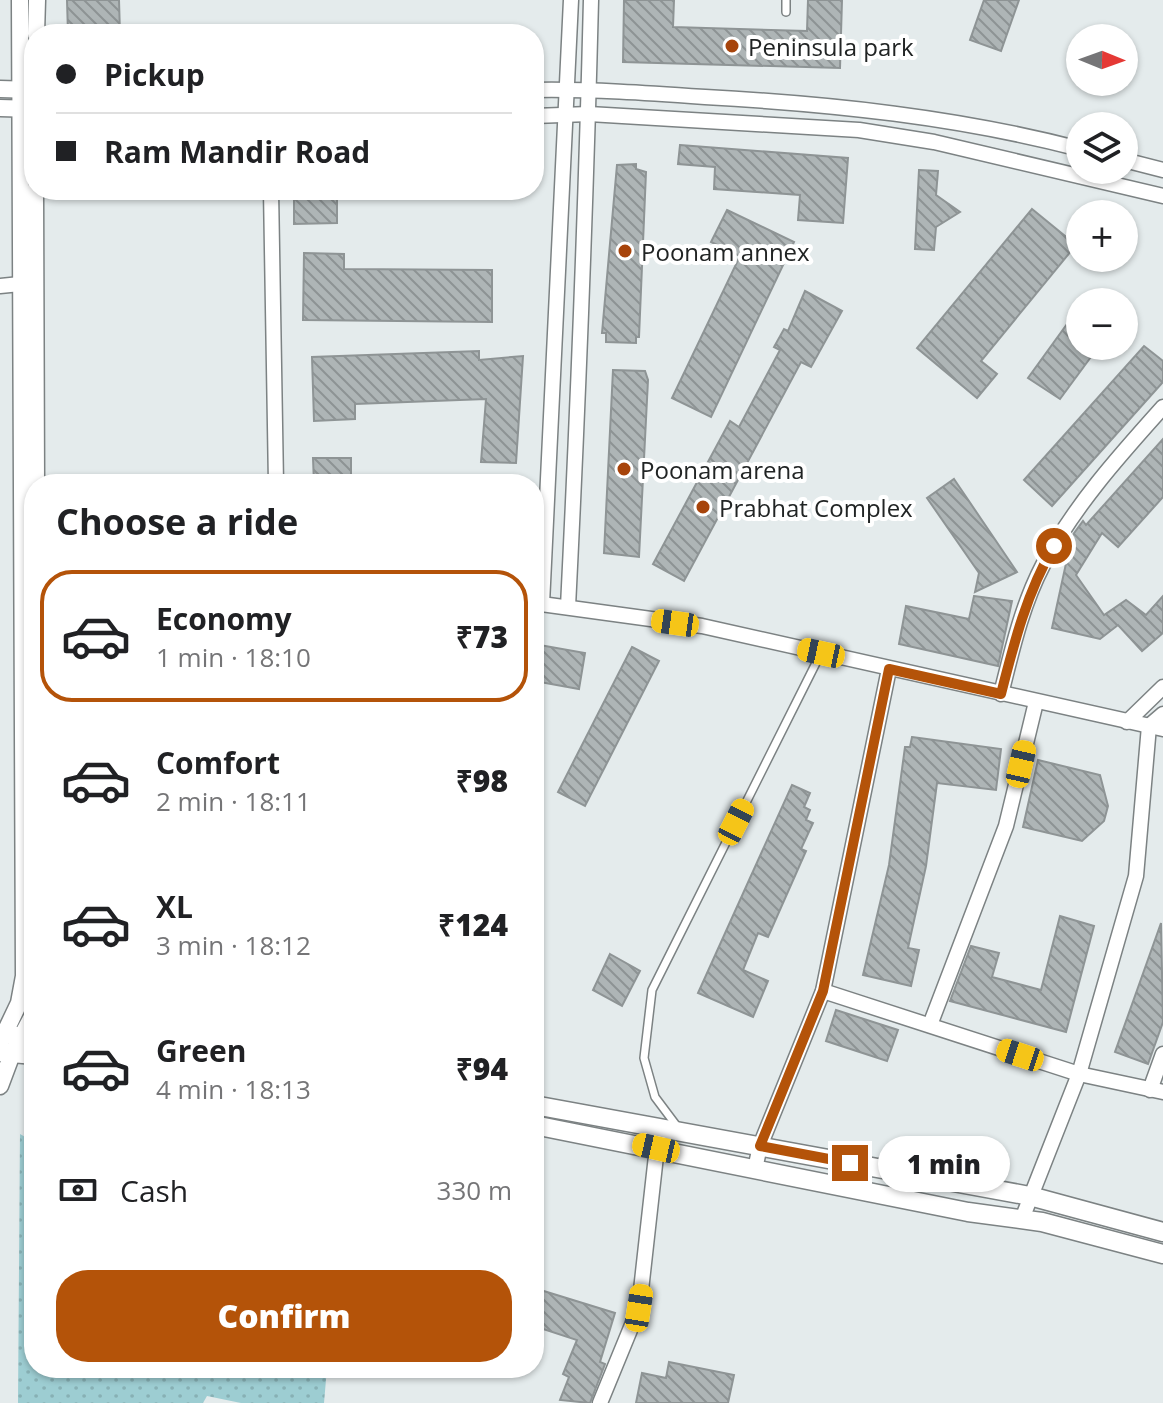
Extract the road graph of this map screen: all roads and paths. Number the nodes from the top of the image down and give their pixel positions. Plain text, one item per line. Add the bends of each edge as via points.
1 (20, 0) edge
2 (37, 0) edge
3 (571, 0) edge
4 (591, 0) edge
5 (786, 0) edge
6 (786, 12) dead end
7 (36, 24) edge
8 (24, 51) edge
9 (0, 89) edge
10 (567, 89) junction
11 (24, 90) edge
12 (544, 90) edge
13 (591, 90) junction
14 (0, 108) edge
15 (24, 109) edge
16 (589, 114) junction
17 (566, 115) junction
18 (544, 116) edge
19 (964, 125) junction
20 (1066, 146) edge
21 (960, 148) junction
22 (1138, 164) edge
23 (1066, 167) edge
24 (1163, 170) edge
25 (24, 184) edge
26 (1126, 184) edge
27 (1163, 196) edge
28 (35, 200) edge
29 (271, 200) edge
30 (20, 284) junction
31 (0, 286) edge
32 (1163, 407) edge
33 (25, 474) edge
34 (36, 474) edge
35 (276, 474) edge
36 (544, 498) edge
37 (544, 604) edge
38 (568, 607) junction
39 (821, 653) junction
40 (889, 669) junction
41 (1163, 687) edge
42 (1001, 694) junction
43 (1036, 702) junction
44 (1163, 714) edge
45 (1127, 722) junction
46 (1156, 728) edge
47 (24, 976) edge
48 (823, 991) junction
49 (930, 1025) junction
50 (24, 1026) edge
51 (11, 1042) edge
52 (1163, 1054) edge
53 (1079, 1074) junction
54 (0, 1086) edge
55 (1156, 1091) edge
56 (544, 1107) edge
57 (544, 1127) edge
58 (659, 1129) junction
59 (681, 1132) junction
60 (760, 1146) junction
61 (656, 1148) junction
62 (755, 1169) junction
63 (1030, 1196) junction
64 (1022, 1219) junction
65 (1163, 1232) edge
66 (1163, 1254) edge
67 (600, 1403) edge

1 - 8 street
2 - 7 street
3 - 10 street
4 - 13 street
5 - 6 lane
9 - 11 street
10 - 12 street
10 - 13 street
10 - 17 street
13 - 16 street
13 - 19 street via 813,103
14 - 15 street
16 - 17 street
16 - 21 street via 859,130
16 - 38 street
17 - 18 street
17 - 36 street
19 - 20 street
19 - 21 street
21 - 23 street
22 - 24 street
25 - 30 street
26 - 27 street
28 - 34 street
29 - 35 street
30 - 31 street
30 - 33 street
32 - 42 street via 1078,508 1043,566 1016,633
37 - 38 street
38 - 39 street via 702,626
39 - 40 street
39 - 59 lane via 652,990 644,1058 655,1097
40 - 42 street
40 - 48 street
41 - 45 street
42 - 43 street
43 - 45 street
43 - 49 street via 1006,826
44 - 46 street
45 - 46 street
46 - 53 street via 1136,876
47 - 51 street
48 - 49 street
48 - 60 street
49 - 53 street
50 - 51 street
51 - 54 street
52 - 55 street
53 - 55 street
53 - 63 street
56 - 58 main road
57 - 61 main road
58 - 59 main road
58 - 61 street
59 - 60 main road
60 - 62 street
60 - 63 main road
61 - 62 main road
61 - 67 street via 639,1308
62 - 64 main road
63 - 64 street
63 - 65 main road
64 - 66 main road

